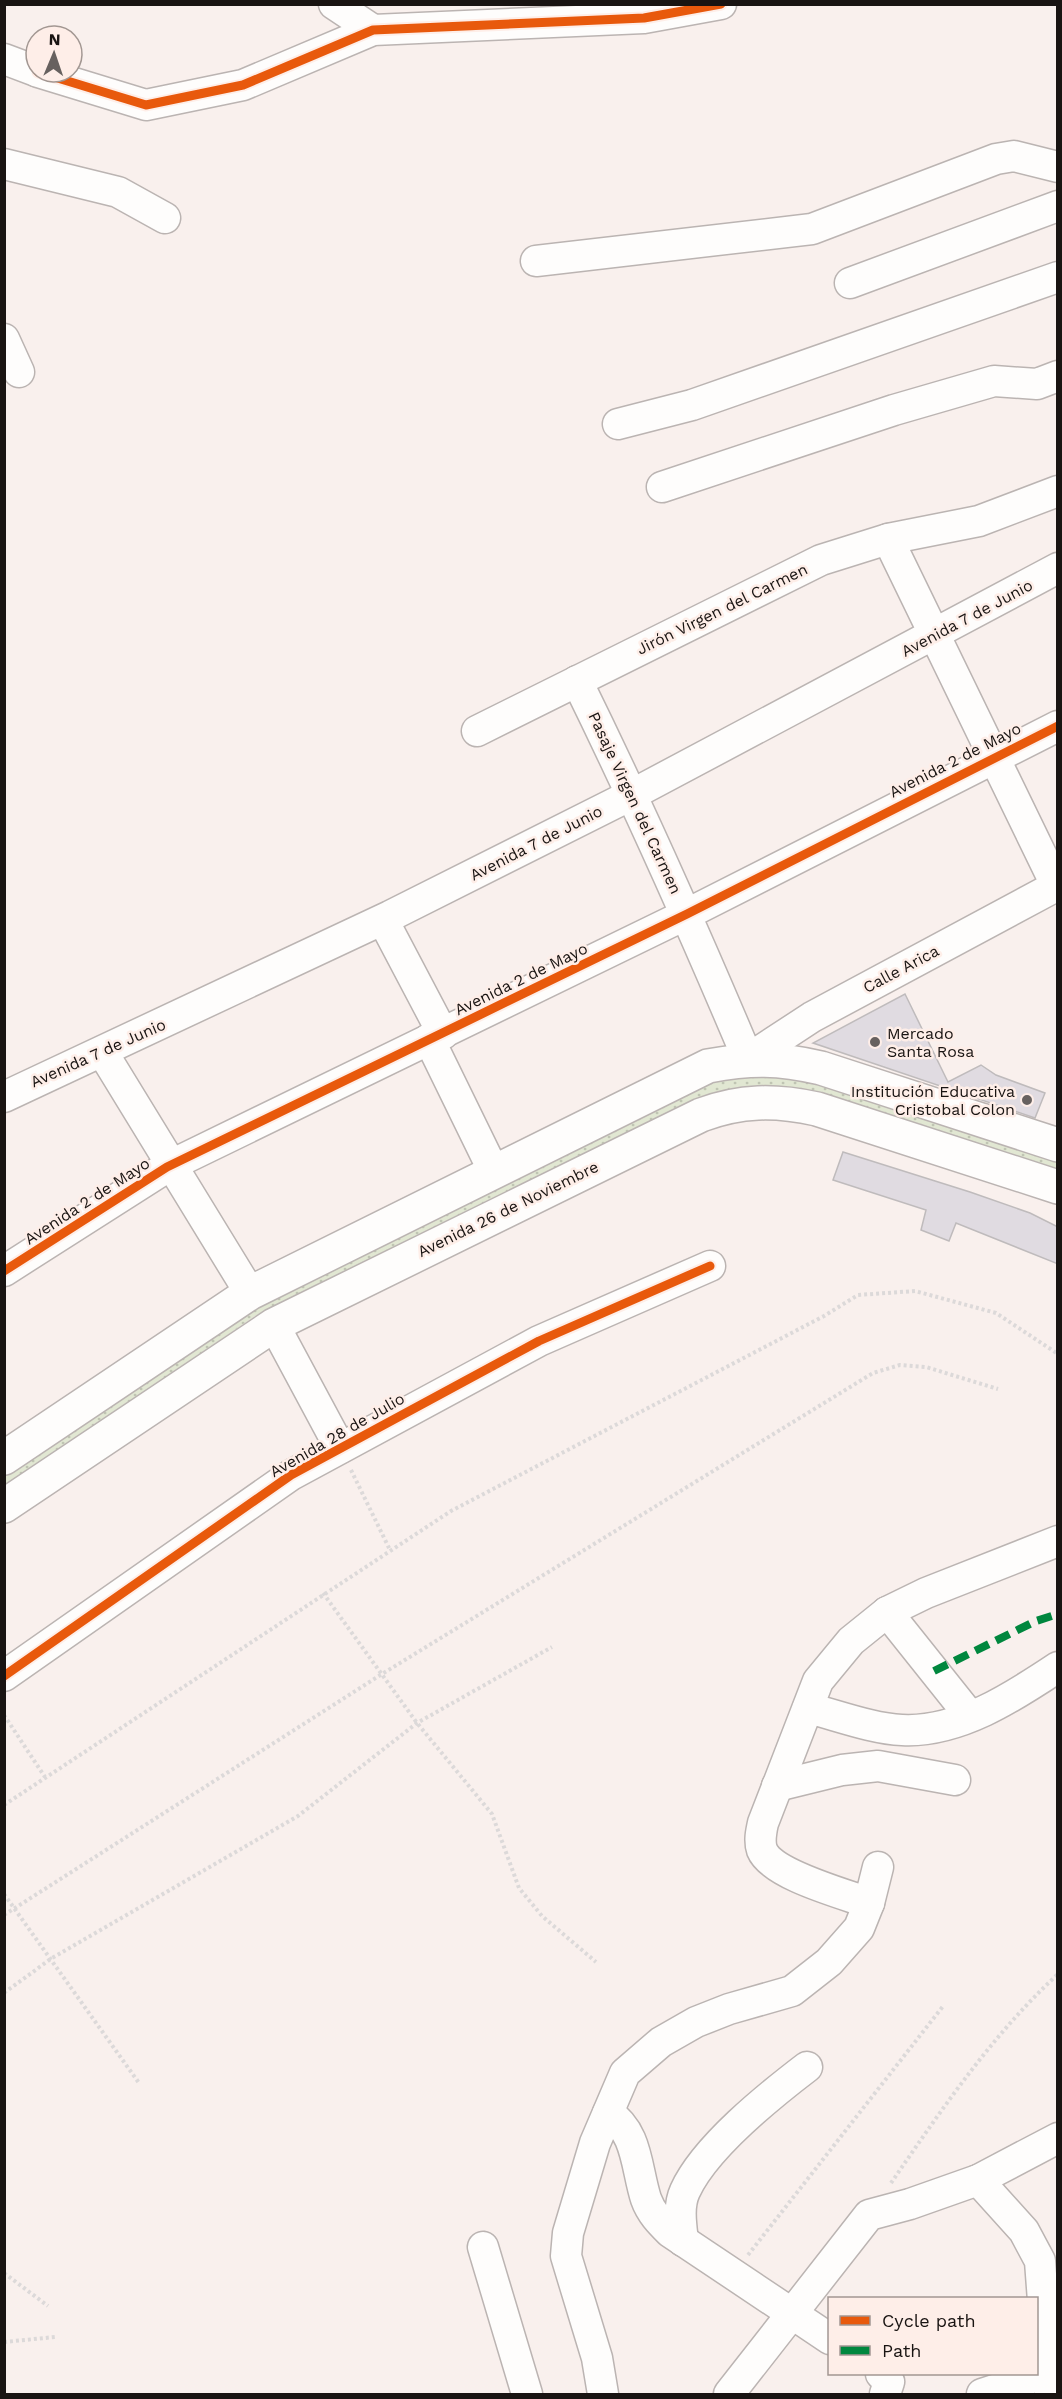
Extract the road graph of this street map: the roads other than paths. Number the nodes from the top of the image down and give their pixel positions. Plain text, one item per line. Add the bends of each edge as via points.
1 (334, 4) edge
2 (721, 4) edge
3 (374, 30) junction
4 (4, 59) edge
5 (24, 67) edge
6 (77, 84) edge
7 (4, 164) edge
8 (1058, 167) edge
9 (1058, 206) edge
10 (165, 218) dead end
11 (536, 261) dead end
12 (1058, 277) edge
13 (850, 283) dead end
14 (4, 339) edge
15 (19, 372) dead end
16 (1058, 376) edge
17 (618, 424) dead end
18 (662, 487) dead end
19 (1058, 491) edge
20 (888, 538) junction
21 (1058, 568) edge
22 (935, 635) junction
23 (577, 681) junction
24 (1058, 726) edge
25 (477, 731) dead end
26 (993, 757) junction
27 (633, 794) junction
28 (1057, 885) edge
29 (687, 914) junction
30 (383, 920) junction
31 (436, 1036) junction
32 (102, 1053) junction
33 (748, 1059) junction
34 (4, 1097) edge
35 (1058, 1145) edge
36 (173, 1165) junction
37 (494, 1170) junction
38 (1058, 1187) edge
39 (710, 1266) dead end
40 (4, 1271) edge
41 (250, 1293) junction
42 (274, 1325) junction
43 (340, 1448) junction
44 (4, 1458) edge
45 (4, 1506) edge
46 (1058, 1541) edge
47 (887, 1612) junction
48 (1058, 1667) edge
49 (4, 1676) edge
50 (808, 1708) junction
51 (970, 1716) junction
52 (955, 1780) dead end
53 (777, 1786) junction
54 (878, 1867) dead end
55 (869, 1903) junction
56 (807, 2067) dead end
57 (608, 2113) junction
58 (1058, 2138) edge
59 (978, 2180) junction
60 (683, 2241) junction
61 (483, 2247) dead end
62 (790, 2313) junction
63 (828, 2338) edge
64 (883, 2375) edge
65 (1048, 2384) edge
66 (527, 2394) edge
67 (603, 2394) edge
68 (729, 2394) edge
69 (885, 2394) edge
70 (982, 2394) edge

1 - 3 street
2 - 3 street via 644,18
3 - 6 street via 243,85 146,105
4 - 5 street
7 - 10 street via 118,192
8 - 11 street via 1014,156 996,159 812,229
9 - 13 street
12 - 17 street via 692,405
14 - 15 street
16 - 18 street via 1037,384 994,381
19 - 20 street, Jirón Virgen del Carmen via 979,520
20 - 22 street
20 - 23 street, Jirón Virgen del Carmen via 821,560
21 - 22 street, Avenida 7 de Junio
22 - 26 street
22 - 27 street, Avenida 7 de Junio
23 - 25 street, Jirón Virgen del Carmen
23 - 27 street, Pasaje Virgen del Carmen
24 - 26 street, Avenida 2 de Mayo
26 - 28 street
26 - 29 street, Avenida 2 de Mayo
27 - 29 street, Pasaje Virgen del Carmen
27 - 30 street, Avenida 7 de Junio
28 - 33 street, Calle Arica via 812,1017
29 - 31 street, Avenida 2 de Mayo
29 - 33 street, Pasaje Virgen del Carmen
30 - 31 street
30 - 32 street, Avenida 7 de Junio
31 - 36 street, Avenida 2 de Mayo
31 - 37 street
32 - 34 street, Avenida 7 de Junio
32 - 36 street
33 - 35 main road via 783,1059 821,1068
33 - 37 main road via 708,1066
36 - 40 street, Avenida 2 de Mayo
36 - 41 street
37 - 41 main road
38 - 42 main road, Avenida 26 de Noviembre via 817,1109 786,1102 754,1101 725,1106
39 - 43 street, Avenida 28 de Julio via 539,1341
41 - 44 main road
42 - 43 street
42 - 45 main road, Avenida 26 de Noviembre
43 - 49 street, Avenida 28 de Julio via 291,1475
46 - 47 street
47 - 50 street via 851,1641 819,1681
47 - 51 street
48 - 51 street via 1020,1692
50 - 51 street via 900,1730 927,1729
50 - 53 street
52 - 53 street via 878,1767 842,1770
53 - 55 street via 763,1823 763,1853 796,1877
54 - 55 street
55 - 57 street via 859,1928 830,1962 792,1992 729,2009 661,2042 625,2073
56 - 60 street via 759,2106 694,2175 684,2193 680,2214
57 - 60 street via 628,2130 646,2200 656,2218
57 - 67 street via 568,2233 566,2256 597,2358
58 - 59 street
59 - 62 street via 869,2215
59 - 65 street via 1024,2231 1040,2262
60 - 62 street
61 - 66 street
62 - 63 street
62 - 68 street
64 - 69 street via 889,2382
65 - 70 street

